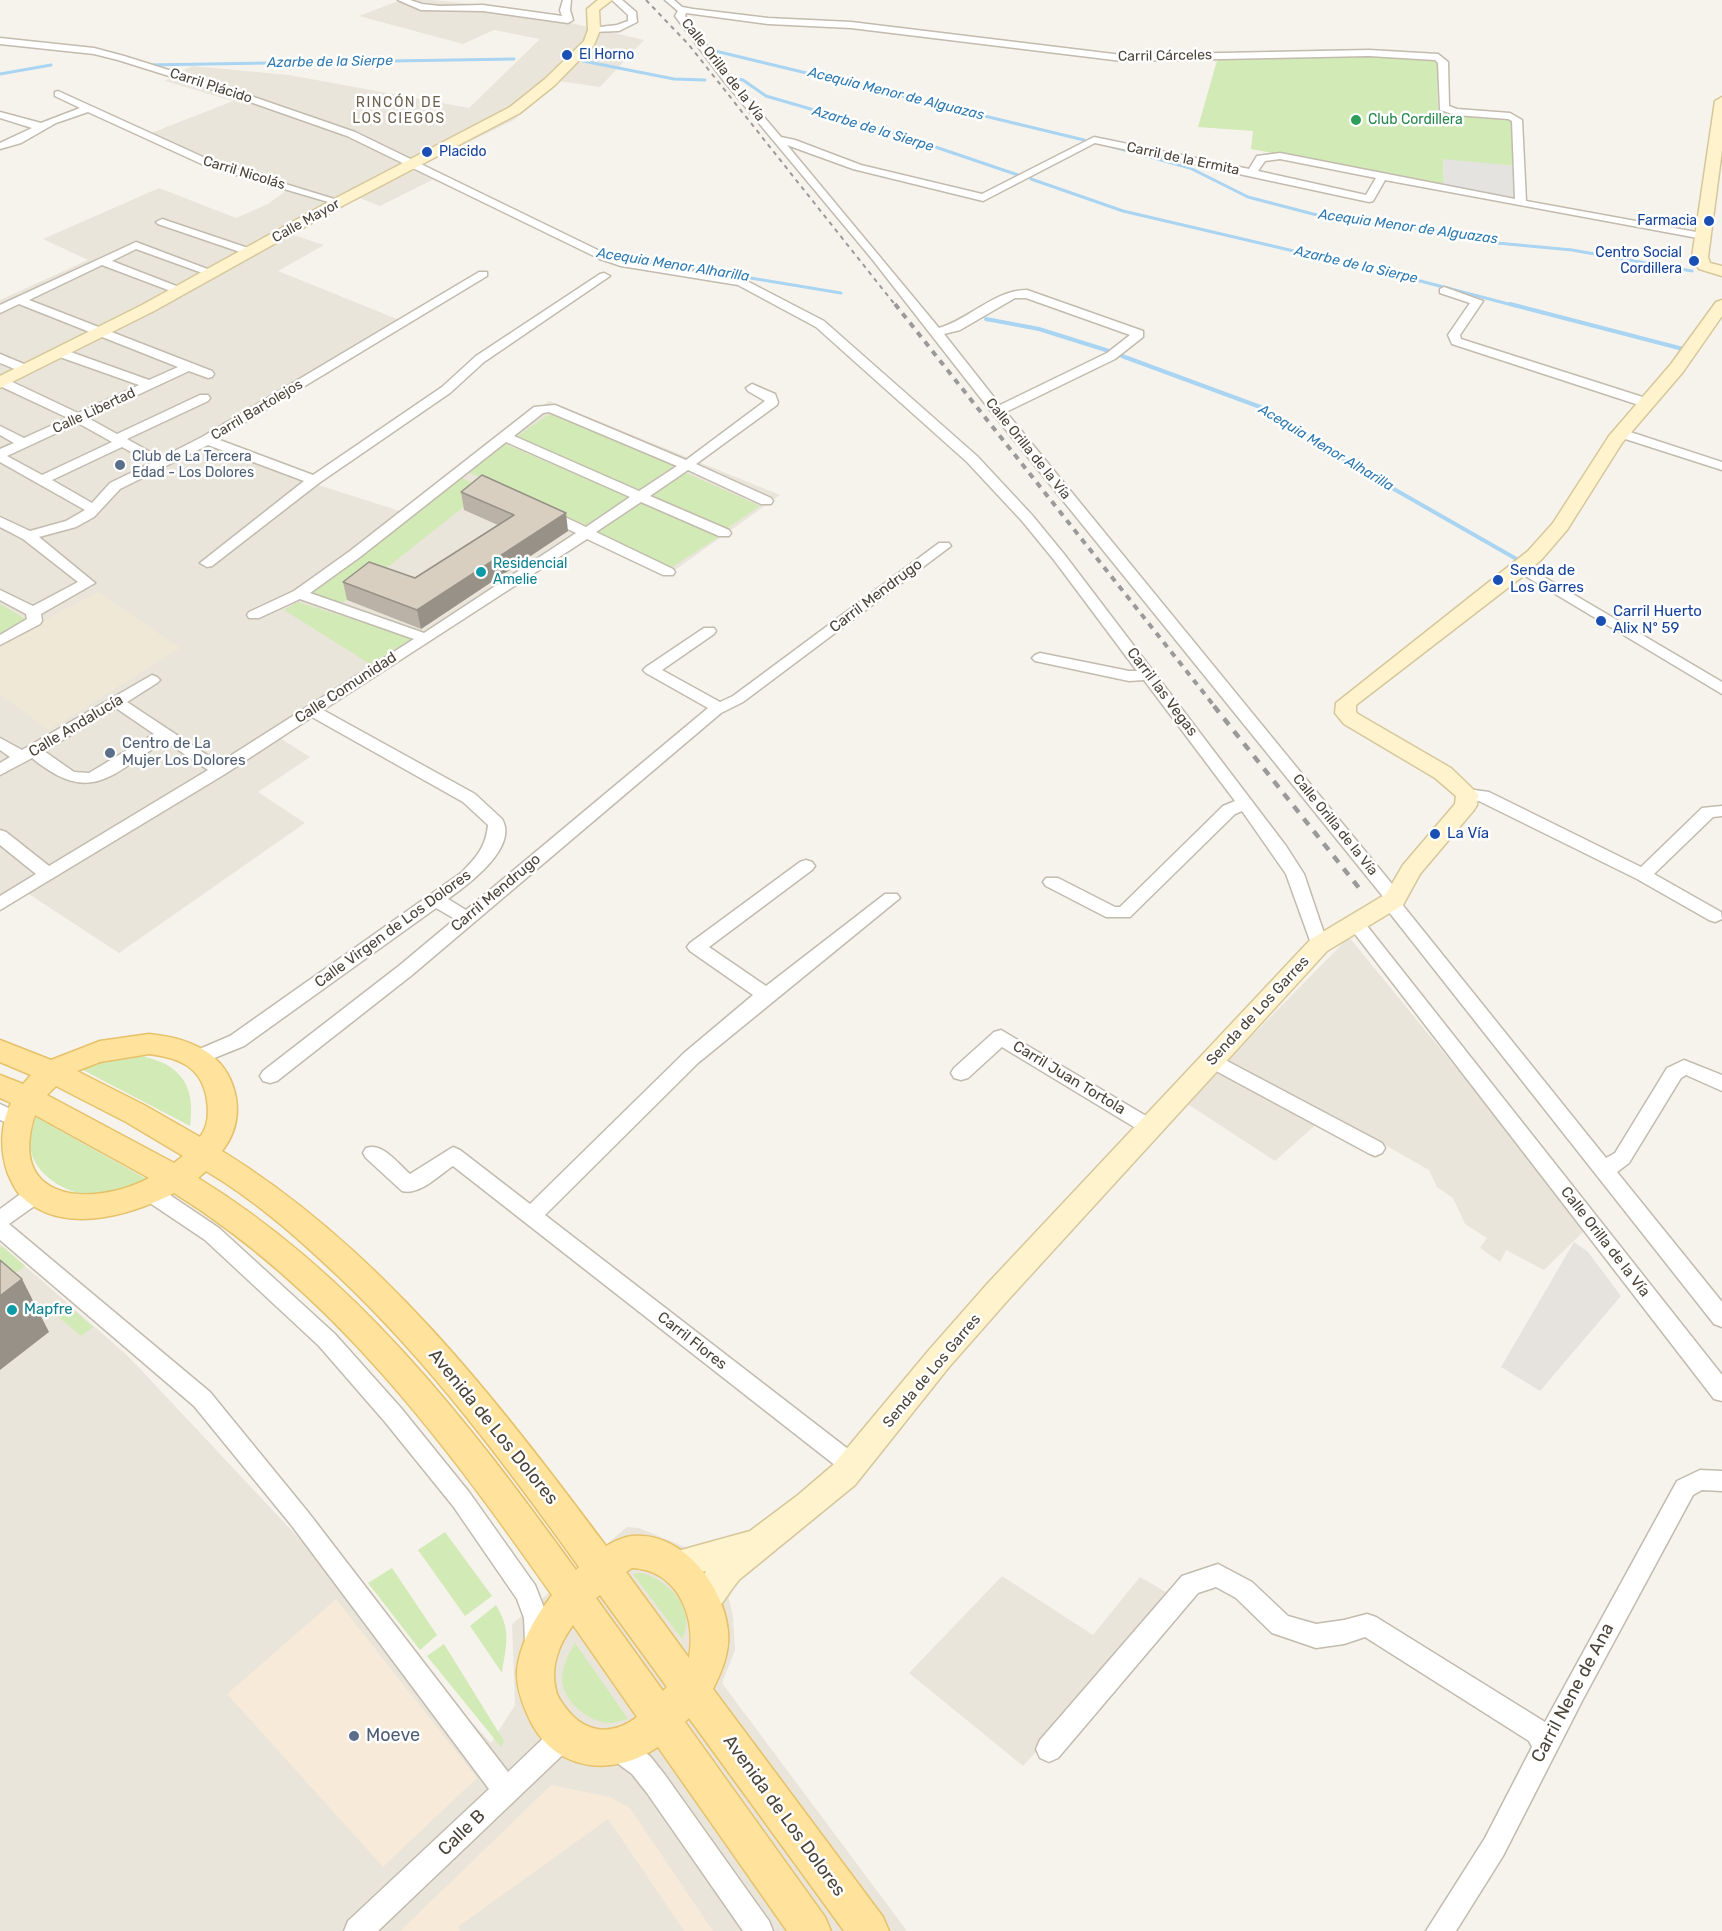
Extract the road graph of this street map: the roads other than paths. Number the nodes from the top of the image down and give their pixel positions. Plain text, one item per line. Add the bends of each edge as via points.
1 (402, 0) edge
2 (567, 0) edge
3 (606, 0) edge
4 (616, 0) edge
5 (669, 0) edge
6 (683, 10) junction
7 (594, 32) junction
8 (0, 41) edge
9 (58, 94) dead end
10 (1722, 101) edge
11 (87, 109) junction
12 (0, 115) edge
13 (42, 126) junction
14 (778, 140) junction
15 (0, 146) edge
16 (412, 164) junction
17 (1252, 173) junction
18 (1383, 176) junction
19 (339, 202) junction
20 (1521, 203) junction
21 (162, 222) dead end
22 (1703, 236) junction
23 (250, 252) junction
24 (102, 261) junction
25 (1722, 271) edge
26 (213, 273) junction
27 (483, 274) dead end
28 (604, 276) dead end
29 (180, 291) junction
30 (1444, 291) dead end
31 (19, 300) junction
32 (1722, 304) edge
33 (0, 309) edge
34 (100, 333) junction
35 (935, 333) junction
36 (61, 353) junction
37 (0, 358) edge
38 (188, 367) junction
39 (27, 370) junction
40 (208, 374) dead end
41 (1, 382) edge
42 (150, 385) junction
43 (752, 388) dead end
44 (204, 398) dead end
45 (1647, 403) junction
46 (998, 411) junction
47 (78, 418) junction
48 (0, 430) edge
49 (1621, 433) junction
50 (505, 437) junction
51 (120, 440) junction
52 (207, 440) junction
53 (24, 443) junction
54 (0, 456) edge
55 (972, 459) joint
56 (161, 463) junction
57 (687, 465) junction
58 (1722, 466) edge
59 (42, 480) junction
60 (314, 480) junction
61 (640, 496) junction
62 (766, 501) dead end
63 (533, 507) edge
64 (93, 509) junction
65 (0, 521) edge
66 (587, 532) junction
67 (724, 533) dead end
68 (28, 536) junction
69 (944, 546) dead end
70 (207, 562) dead end
71 (1522, 568) junction
72 (668, 572) dead end
73 (0, 594) edge
74 (299, 594) junction
75 (33, 612) junction
76 (254, 615) dead end
77 (709, 631) dead end
78 (425, 638) junction
79 (0, 641) edge
80 (1040, 658) dead end
81 (1150, 675) junction
82 (152, 680) dead end
83 (1722, 689) edge
84 (117, 702) junction
85 (720, 708) junction
86 (311, 710) junction
87 (165, 734) junction
88 (0, 743) edge
89 (28, 755) junction
90 (0, 770) edge
91 (219, 770) junction
92 (1467, 794) junction
93 (1246, 803) junction
94 (1722, 810) edge
95 (0, 836) edge
96 (806, 866) dead end
97 (47, 874) junction
98 (1643, 875) junction
99 (1052, 882) dead end
100 (891, 898) dead end
101 (435, 900) junction
102 (1393, 901) junction
103 (0, 904) edge
104 (1715, 916) dead end
105 (467, 918) junction
106 (1354, 921) junction
107 (1319, 945) junction
108 (766, 994) junction
109 (0, 1050) edge
110 (1212, 1060) junction
111 (206, 1067) junction
112 (53, 1071) junction
113 (961, 1073) dead end
114 (270, 1076) dead end
115 (1722, 1084) edge
116 (8, 1103) edge
117 (1151, 1128) junction
118 (1375, 1148) dead end
119 (374, 1153) dead end
120 (204, 1154) junction
121 (1604, 1170) junction
122 (164, 1186) junction
123 (33, 1197) junction
124 (531, 1216) junction
125 (0, 1220) edge
126 (0, 1228) edge
127 (1722, 1318) edge
128 (1722, 1392) edge
129 (853, 1466) junction
130 (1722, 1481) edge
131 (757, 1544) junction
132 (674, 1565) junction
133 (602, 1568) junction
134 (573, 1596) junction
135 (704, 1603) junction
136 (537, 1656) junction
137 (691, 1689) junction
138 (662, 1720) junction
139 (565, 1735) junction
140 (1545, 1747) junction
141 (618, 1748) junction
142 (1049, 1749) dead end
143 (506, 1790) junction
144 (358, 1931) edge
145 (759, 1931) edge
146 (811, 1931) edge
147 (869, 1931) edge
148 (1440, 1931) edge

1 - 2 street via 421,7 483,8 568,20
3 - 7 street via 593,9
4 - 7 street via 633,14 632,22
5 - 6 street, Calle Orilla de la Vía
6 - 14 street, Calle Orilla de la Vía via 679,15 695,38
6 - 20 street, Carril Cárceles via 768,21 851,25 1122,58 1369,53 1438,57 1443,62 1444,108 1517,120
7 - 16 street, Calle Mayor via 581,52 521,106
8 - 16 street, Carril Plácido via 94,51 121,58 351,134
9 - 11 street, Carril Nicolás
10 - 22 street
11 - 13 street
11 - 19 street, Carril Nicolás via 210,165
12 - 13 street
13 - 15 street
14 - 17 street, Carril de la Ermita via 857,166 983,198 1094,140
14 - 35 street, Calle Orilla de la Vía
16 - 19 street, Calle Mayor
16 - 55 street, Carril Plácido via 604,257 741,282 763,292 835,335
17 - 18 street, Carril de la Ermita via 1261,158 1271,155
17 - 18 street via 1369,200
18 - 20 street, Carril de la Ermita
19 - 23 street, Calle Mayor
20 - 22 street, Carril de la Ermita
21 - 23 street
22 - 25 street via 1701,263
23 - 26 street, Calle Mayor
24 - 26 street via 136,245
24 - 29 street
24 - 31 street
26 - 29 street, Calle Mayor
27 - 52 street, Carril Bartolejos
28 - 60 street via 480,359 446,390
29 - 34 street, Calle Mayor
30 - 45 street via 1477,301 1454,335 1456,340
31 - 33 street
31 - 34 street
32 - 45 street via 1686,357
34 - 36 street, Calle Mayor
34 - 38 street
35 - 46 street, Calle Orilla de la Vía
35 - 46 street via 956,327 1013,294 1027,294 1139,334 1111,356
36 - 39 street, Calle Mayor
36 - 42 street
37 - 39 street
38 - 40 street
38 - 42 street, Calle Libertad
39 - 41 street, Calle Mayor
41 - 47 street
42 - 47 street, Calle Libertad
43 - 57 street, Calle Comunidad via 772,402
44 - 51 street
45 - 49 street
46 - 102 street, Calle Orilla de la Vía
47 - 51 street
47 - 53 street, Calle Libertad
48 - 53 street
49 - 58 street
49 - 71 street via 1560,526
50 - 57 street via 539,410 550,408
50 - 61 street
50 - 74 street via 464,476
51 - 56 street
51 - 59 street
52 - 56 street, Carril Bartolejos
52 - 60 street
53 - 54 street, Calle Libertad
54 - 59 street
55 - 81 street, Carril las Vegas via 1028,519
56 - 64 street, Carril Bartolejos via 116,486
57 - 61 street, Calle Comunidad
57 - 62 street
59 - 64 street
60 - 70 street
61 - 66 street, Calle Comunidad
61 - 67 street
63 - 66 street
64 - 68 street, Carril Bartolejos via 71,524
65 - 68 street
66 - 72 street
66 - 78 street, Calle Comunidad
68 - 75 street via 88,583
69 - 85 street, Carril Mendrugo via 738,699
71 - 83 street
71 - 92 street via 1351,698 1344,708 1351,719 1443,773
73 - 75 street
74 - 76 street
74 - 78 street
75 - 79 street via 35,621
77 - 85 street via 651,670
78 - 86 street, Calle Comunidad
80 - 81 street via 1129,676
81 - 93 street, Carril las Vegas
82 - 84 street, Calle Andalucía
84 - 87 street
84 - 89 street, Calle Andalucía
85 - 105 street, Carril Mendrugo
86 - 91 street, Calle Comunidad
86 - 101 street, Calle Virgen de Los Dolores via 470,798 496,822 496,841 487,856 467,877
87 - 89 street via 86,780 70,779
87 - 91 street
88 - 89 street
89 - 90 street, Calle Andalucía
91 - 97 street, Calle Comunidad
92 - 98 street via 1483,796
92 - 102 street via 1466,805 1411,870
93 - 99 street via 1229,810 1124,913 1112,913
93 - 107 street, Carril las Vegas via 1295,874
94 - 98 street via 1708,812
95 - 97 street
96 - 108 street via 696,947
97 - 103 street, Calle Comunidad
98 - 104 street
100 - 108 street
101 - 105 street
101 - 111 street, Calle Virgen de Los Dolores
102 - 106 street, Senda de Los Garres
102 - 121 street, Calle Orilla de la Vía
105 - 114 street, Carril Mendrugo
106 - 107 street, Senda de Los Garres
106 - 128 street, Calle Orilla de la Vía
107 - 110 street, Senda de Los Garres
108 - 124 street via 691,1058
109 - 112 main road, Avenida de Los Dolores
110 - 117 street, Senda de Los Garres
110 - 118 street
111 - 112 main road via 175,1048 149,1044 90,1053
111 - 120 main road via 223,1096 222,1120
112 - 116 main road
112 - 120 main road, Avenida de Los Dolores via 127,1108
113 - 117 street, Carril Juan Tortola via 1001,1037
115 - 121 street via 1684,1067 1674,1073 1622,1158
116 - 122 main road
116 - 123 main road via 4,1162 15,1181
117 - 129 street, Senda de Los Garres via 952,1344
119 - 124 street, Carril Flores via 409,1185 453,1155
120 - 122 main road
120 - 133 main road, Avenida de Los Dolores via 262,1192 389,1305 472,1395
121 - 127 street, Calle Orilla de la Vía
122 - 123 main road via 126,1202 101,1207 76,1208
122 - 134 main road via 234,1215 307,1274 385,1352 475,1462
122 - 136 street via 327,1340 461,1499 532,1602
123 - 125 street
124 - 129 street, Carril Flores
126 - 143 street via 202,1399 300,1519
129 - 131 street, Senda de Los Garres via 811,1505
130 - 140 street, Carril Nene de Ana via 1700,1480 1684,1488
131 - 132 street
131 - 135 street, Senda de Los Garres via 717,1580
132 - 133 main road via 654,1554 630,1552
132 - 135 main road
133 - 134 main road
133 - 137 main road, Avenida de Los Dolores
134 - 136 main road via 549,1628
134 - 138 main road
135 - 137 main road via 710,1630 708,1651 704,1669
136 - 139 main road via 536,1679 541,1699 552,1721
137 - 138 main road
137 - 147 main road, Avenida de Los Dolores
138 - 141 main road via 640,1738
138 - 146 main road
139 - 141 main road via 592,1748
139 - 143 street, Calle B
140 - 142 street via 1538,1732 1367,1625 1316,1636 1281,1625 1244,1590 1218,1575 1190,1584
140 - 148 street, Carril Nene de Ana via 1494,1847
141 - 145 street via 641,1765 657,1784
143 - 144 street, Calle B

